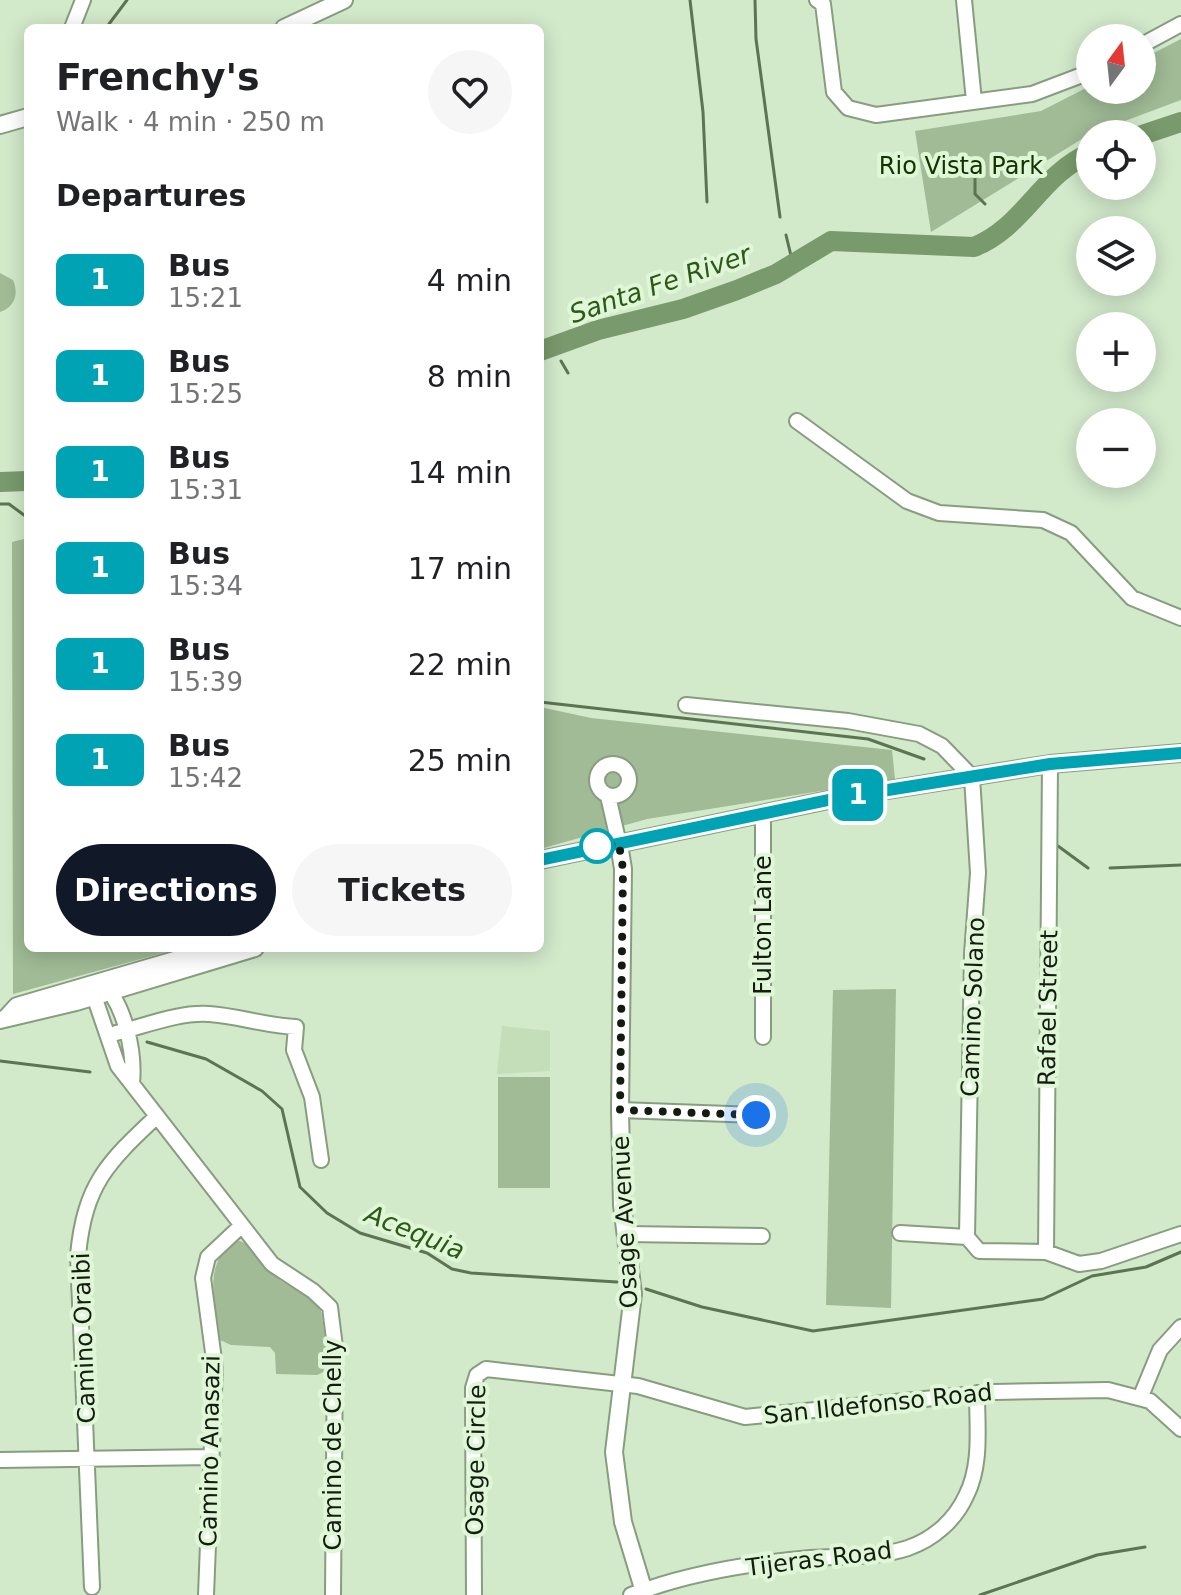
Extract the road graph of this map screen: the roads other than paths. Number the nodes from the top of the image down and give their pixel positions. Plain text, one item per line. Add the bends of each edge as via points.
1 (83, 0) edge
2 (344, 0) edge
3 (817, 0) edge
4 (964, 0) edge
5 (74, 24) edge
6 (293, 24) edge
7 (1181, 24) edge
8 (1156, 37) edge
9 (1076, 78) edge
10 (974, 101) junction
11 (24, 118) edge
12 (0, 125) edge
13 (797, 421) dead end
14 (1181, 618) edge
15 (686, 705) dead end
16 (1181, 753) edge
17 (1050, 764) junction
18 (972, 777) junction
19 (608, 796) dead end
20 (763, 813) junction
21 (619, 844) junction
22 (544, 859) edge
23 (205, 952) edge
24 (240, 952) edge
25 (102, 990) junction
26 (3, 1019) edge
27 (125, 1031) junction
28 (108, 1035) junction
29 (763, 1037) dead end
30 (132, 1083) junction
31 (620, 1110) junction
32 (756, 1115) dead end
33 (157, 1116) junction
34 (321, 1160) dead end
35 (241, 1226) junction
36 (900, 1233) dead end
37 (626, 1234) junction
38 (1181, 1234) edge
39 (762, 1236) dead end
40 (967, 1237) junction
41 (1046, 1252) junction
42 (1181, 1327) edge
43 (620, 1385) junction
44 (977, 1393) junction
45 (1141, 1396) junction
46 (1181, 1429) edge
47 (212, 1457) junction
48 (89, 1458) junction
49 (0, 1460) edge
50 (92, 1587) dead end
51 (640, 1593) edge
52 (206, 1595) edge
53 (333, 1595) edge
54 (474, 1595) edge

1 - 5 street
2 - 6 street
3 - 10 street via 823,4 834,92 848,108 876,115
4 - 10 street
7 - 8 street
9 - 10 street via 1043,92
11 - 12 street
13 - 14 street via 907,501 939,513 1043,520 1071,533 1132,598
15 - 18 street via 848,721 919,734 942,746
16 - 17 street
17 - 18 street
17 - 41 street, Rafael Street
18 - 20 street
18 - 40 street, Camino Solano via 978,873
19 - 21 street
20 - 21 street
20 - 29 street, Fulton Lane
21 - 22 street
21 - 31 street, Osage Avenue
23 - 25 street
24 - 25 street
25 - 26 street via 17,1006
25 - 27 street
25 - 28 street, Camino de Chelly
27 - 28 street
27 - 30 street via 134,1064
27 - 34 street via 207,1014 296,1027 294,1050 312,1097
28 - 30 street, Camino de Chelly via 118,1066
30 - 33 street, Camino de Chelly
31 - 32 street
31 - 37 street, Osage Avenue
33 - 35 street, Camino de Chelly
33 - 48 street, Camino Oraibi via 95,1182 82,1216 78,1255
35 - 47 street, Camino Anasazi via 208,1257 203,1278 215,1367
35 - 53 street, Camino de Chelly via 272,1265 330,1307 335,1347
36 - 40 street
37 - 39 street
37 - 43 street, Osage Avenue via 633,1294
38 - 41 street via 1079,1264
40 - 41 street via 979,1251
42 - 45 street via 1160,1350
43 - 44 street, San Ildefonso Road via 745,1417
43 - 51 street, Osage Avenue via 617,1489
43 - 54 street, Osage Circle via 493,1369 477,1375
44 - 45 street, San Ildefonso Road via 1097,1390
44 - 51 street, Tijeras Road via 977,1456 971,1487 957,1512 930,1538 892,1552 766,1563 660,1583
45 - 46 street
47 - 48 street
47 - 52 street, Camino Anasazi
48 - 49 street
48 - 50 street, Camino Oraibi

